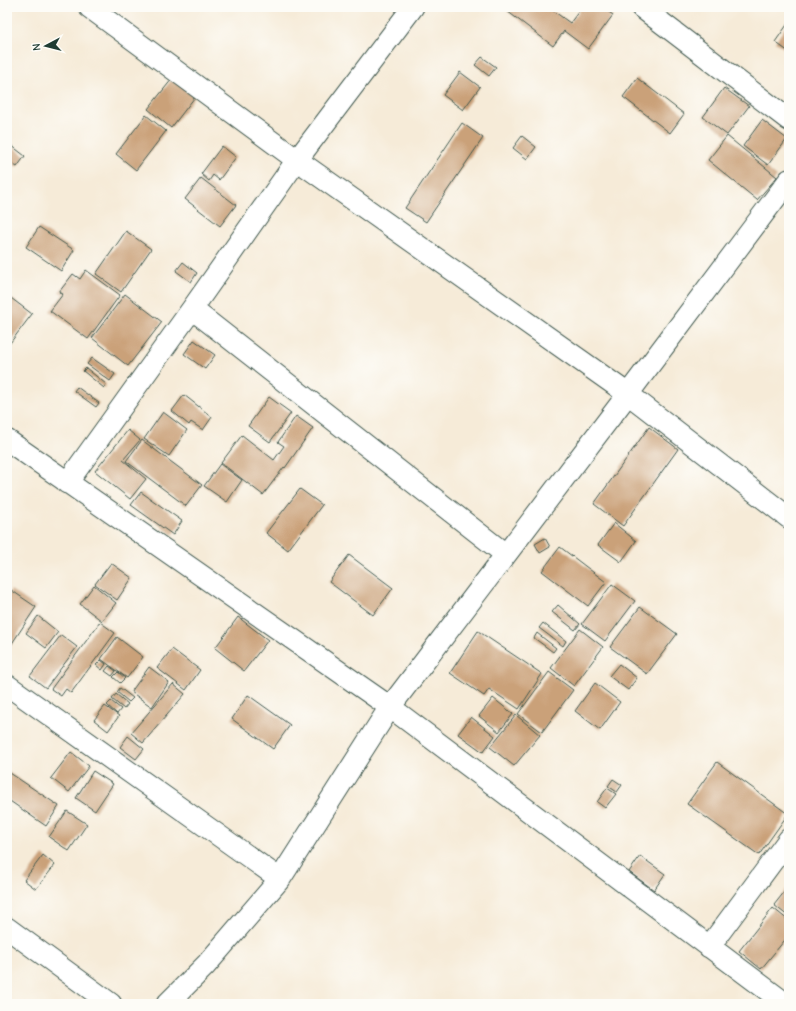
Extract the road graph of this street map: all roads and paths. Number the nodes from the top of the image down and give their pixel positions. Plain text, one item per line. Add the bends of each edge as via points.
1 (89, 7) edge
2 (413, 7) edge
3 (642, 7) edge
4 (789, 120) edge
5 (297, 160) junction
6 (789, 180) edge
7 (192, 309) junction
8 (628, 394) junction
9 (7, 440) edge
10 (67, 483) junction
11 (789, 518) edge
12 (505, 554) junction
13 (7, 685) edge
14 (390, 707) junction
15 (789, 839) edge
16 (280, 879) junction
17 (7, 928) edge
18 (709, 947) junction
19 (111, 1004) edge
20 (167, 1004) edge
21 (786, 1004) edge

1 - 5 street
2 - 5 street
3 - 4 street
5 - 7 street
5 - 8 street
6 - 8 street
7 - 10 street
7 - 12 street
8 - 11 street
8 - 12 street
9 - 10 street
10 - 14 street
12 - 14 street
13 - 16 street
14 - 16 street
14 - 18 street
15 - 18 street
16 - 20 street via 206,965
17 - 19 street
18 - 21 street

